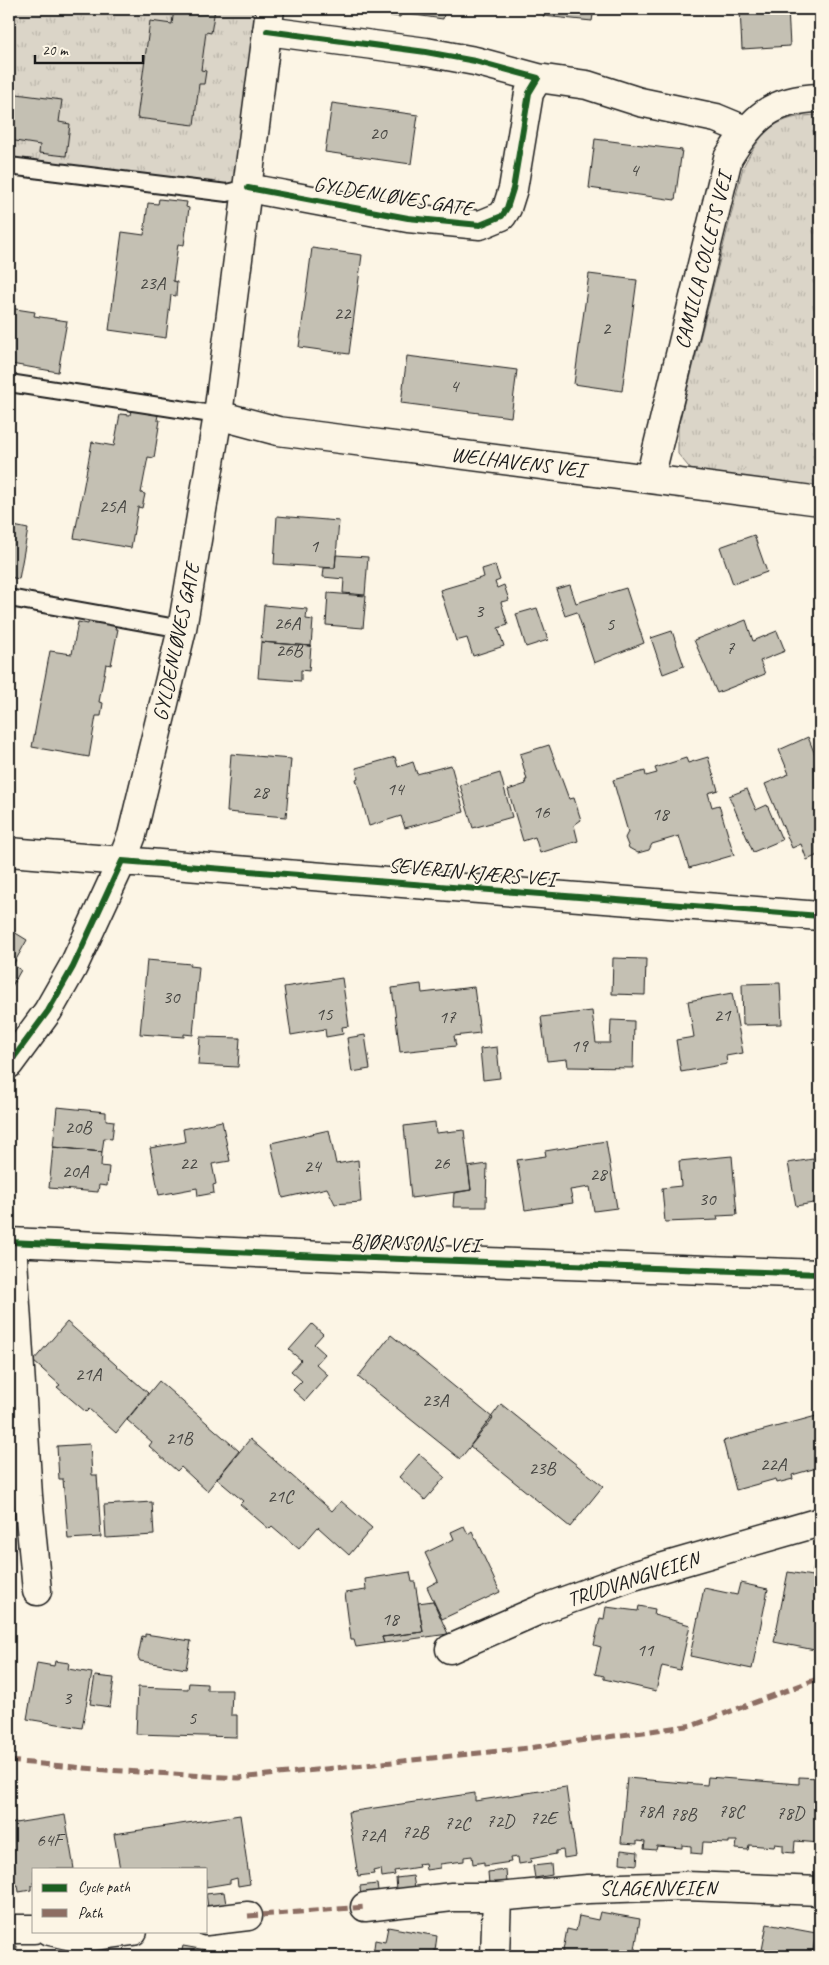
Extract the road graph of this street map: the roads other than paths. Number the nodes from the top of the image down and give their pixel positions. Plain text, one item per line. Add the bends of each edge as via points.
1 (268, 20) edge
2 (538, 78) junction
3 (820, 98) edge
4 (745, 130) junction
5 (9, 166) edge
6 (248, 188) junction
7 (9, 384) edge
8 (218, 415) junction
9 (650, 478) junction
10 (820, 501) edge
11 (9, 598) edge
12 (182, 628) junction
13 (9, 852) edge
14 (122, 861) junction
15 (820, 916) edge
16 (9, 1064) edge
17 (10, 1243) edge
18 (820, 1274) edge
19 (820, 1522) edge
20 (37, 1591) dead end
21 (450, 1649) dead end
22 (820, 1891) edge
23 (497, 1897) junction
24 (365, 1907) dead end
25 (248, 1916) dead end
26 (208, 1921) edge
27 (9, 1929) edge
28 (32, 1929) edge
29 (52, 1932) edge
30 (129, 1932) edge
31 (81, 1947) edge
32 (495, 1956) edge

1 - 2 street, GYLDENLØVES GATE via 475,61
1 - 6 street, GYLDENLØVES GATE
2 - 4 street, GYLDENLØVES GATE via 587,85 640,102 716,118
2 - 6 street, GYLDENLØVES GATE via 529,94 507,208 502,216 480,225 408,218
3 - 4 street, CAMILLA COLLETS VEI via 797,98 758,117
4 - 9 street, CAMILLA COLLETS VEI via 728,158
5 - 6 lane via 227,193
6 - 8 street, GYLDENLØVES GATE
7 - 8 lane
8 - 9 street, WELHAVENS VEI via 278,431
8 - 12 street, GYLDENLØVES GATE
9 - 10 street, WELHAVENS VEI
11 - 12 lane
12 - 14 street, GYLDENLØVES GATE via 132,836
13 - 14 street, SEVERIN KJÆRS VEI
14 - 15 street, SEVERIN KJÆRS VEI
14 - 16 street, GYLDENLØVES GATE via 73,967 48,1011
17 - 18 street, BJØRNSONS VEI
17 - 20 street
19 - 21 street, TRUDVANGVEIEN via 633,1576 538,1611
22 - 23 street, SLAGENVEIEN via 686,1886 588,1889
23 - 24 street, SLAGENVEIEN via 452,1897
23 - 32 street
25 - 26 street
27 - 28 street
29 - 31 street
30 - 31 street

